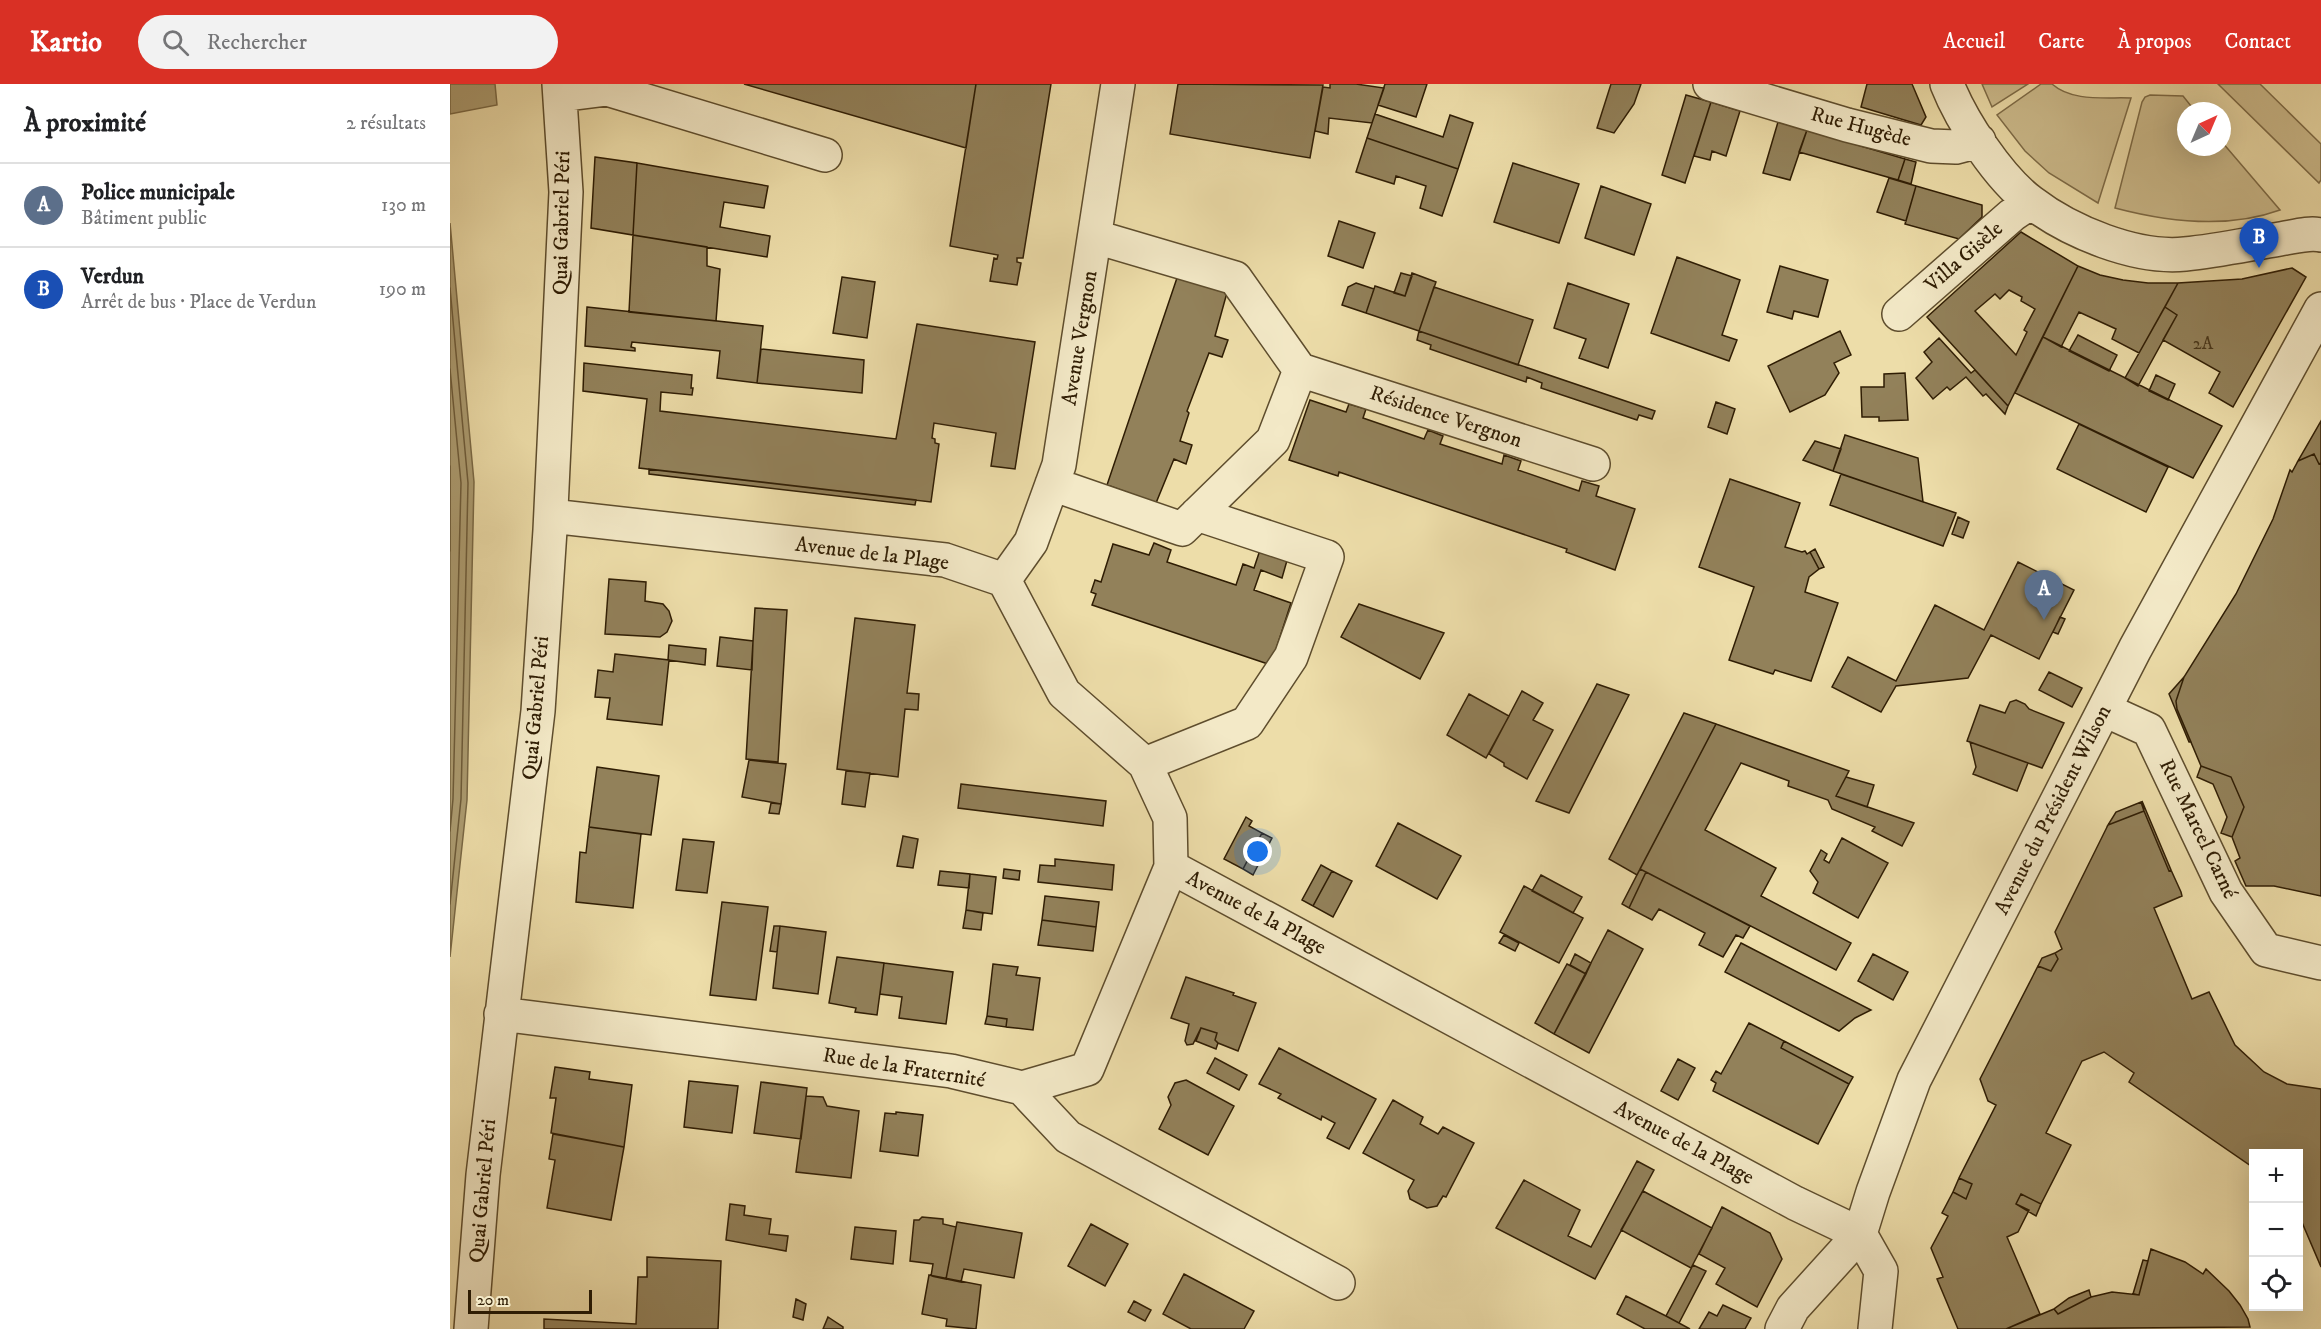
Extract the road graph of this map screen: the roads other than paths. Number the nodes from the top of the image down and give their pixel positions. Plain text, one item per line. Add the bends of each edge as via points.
1 (1118, 84) edge
2 (1710, 84) edge
3 (1947, 84) edge
4 (559, 89) edge
5 (1979, 141) junction
6 (825, 154) dead end
7 (2031, 202) junction
8 (2321, 235) edge
9 (1096, 237) junction
10 (2321, 309) edge
11 (1899, 314) dead end
12 (1300, 370) junction
13 (1593, 464) dead end
14 (1052, 484) junction
15 (1197, 514) junction
16 (551, 516) junction
17 (1004, 580) junction
18 (2104, 710) junction
19 (1145, 764) junction
20 (1171, 867) junction
21 (2321, 963) edge
22 (501, 1014) junction
23 (1022, 1088) junction
24 (1860, 1234) junction
25 (1338, 1283) dead end
26 (471, 1329) edge
27 (1782, 1329) edge
28 (1875, 1329) edge

1 - 9 street, Avenue Vergnon
2 - 5 street, Rue Hugède via 1931,146 1956,147
3 - 5 street
4 - 6 street via 607,89
4 - 16 street, Quai Gabriel Péri via 566,192
5 - 7 street
7 - 8 street via 2095,238 2146,251 2183,254
7 - 11 street, Villa Gisèle
9 - 12 street via 1235,278
9 - 14 street, Avenue Vergnon via 1059,465
10 - 18 street, Avenue du Président Wilson
12 - 13 street, Résidence Vergnon
12 - 15 street via 1273,440
14 - 15 street via 1182,529
14 - 17 street, Avenue Vergnon via 1031,542
15 - 19 street via 1327,556 1291,657 1247,723
16 - 17 street, Avenue de la Plage via 945,560
16 - 22 street, Quai Gabriel Péri via 538,711
17 - 19 street, Avenue de la Plage via 1064,693
18 - 21 street, Rue Marcel Carné via 2149,730 2226,892 2266,950
18 - 24 street, Avenue du Président Wilson via 1914,1080
19 - 20 street, Avenue de la Plage via 1170,818
20 - 23 street, Rue de la Fraternité via 1087,1069
20 - 24 street, Avenue de la Plage via 1784,1197
22 - 23 street, Rue de la Fraternité via 951,1071
22 - 26 street, Quai Gabriel Péri
23 - 25 street via 1068,1137
24 - 27 street via 1793,1308
24 - 28 street via 1881,1271

